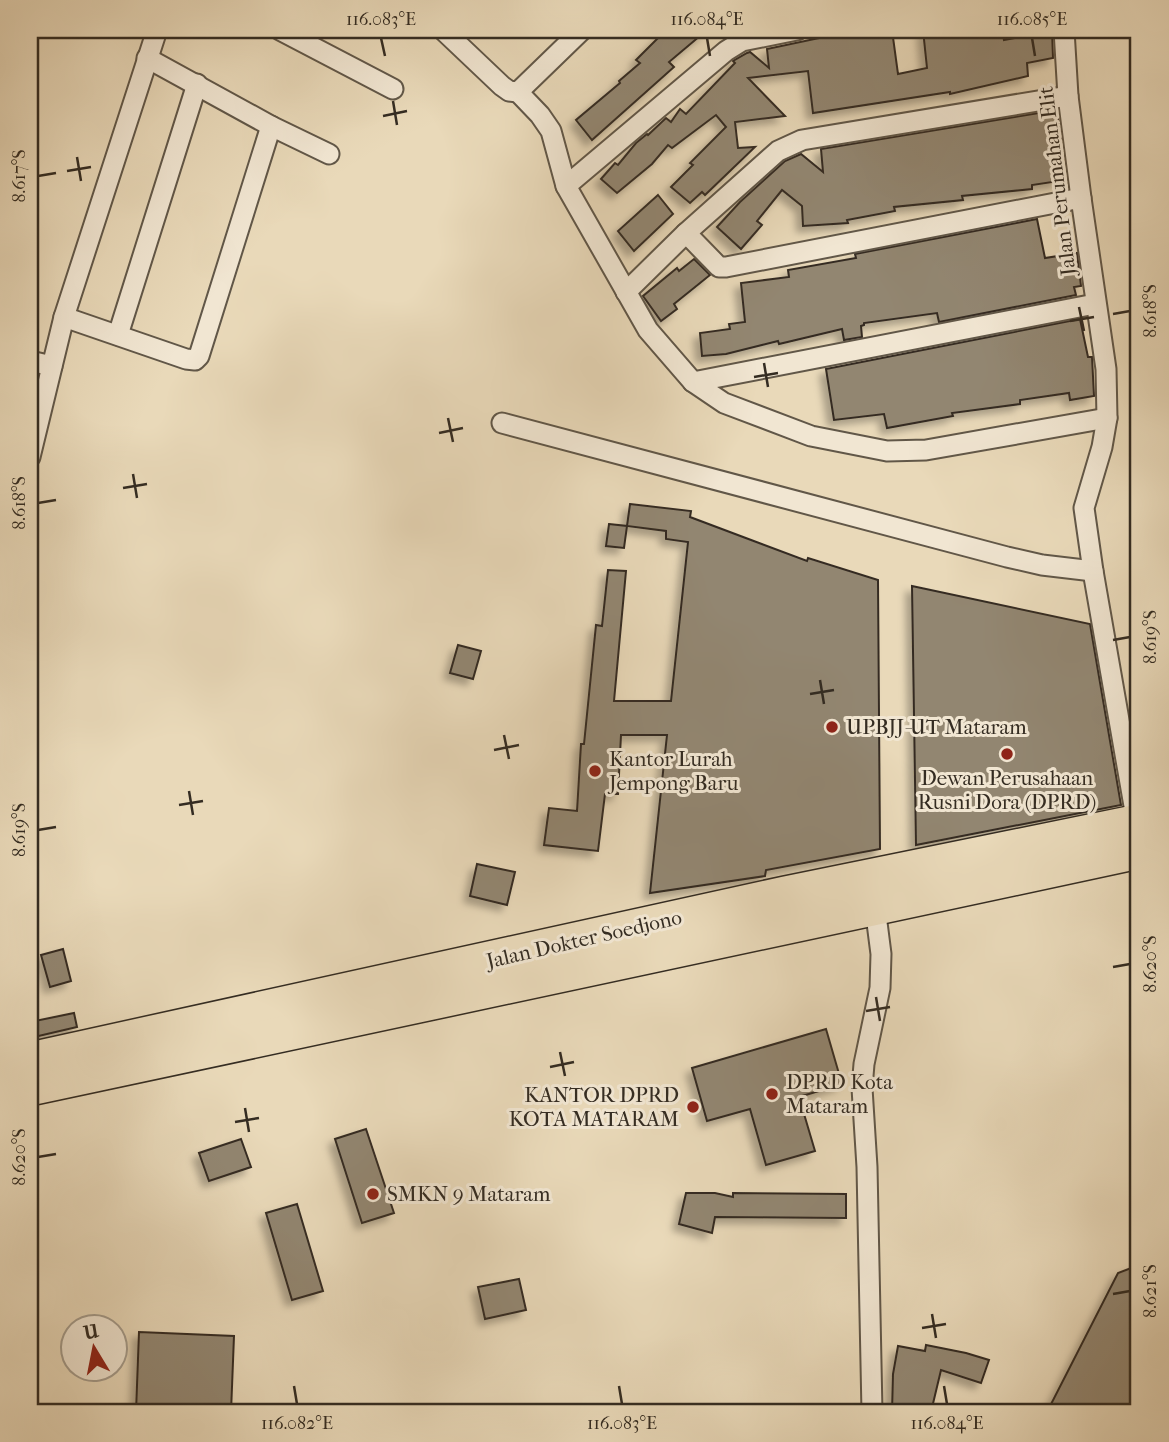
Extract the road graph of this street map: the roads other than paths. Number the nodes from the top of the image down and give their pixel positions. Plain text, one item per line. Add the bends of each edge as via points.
1 (157, 30) edge
2 (280, 30) edge
3 (443, 30) edge
4 (582, 30) edge
5 (797, 30) edge
6 (1064, 30) edge
7 (147, 58) junction
8 (197, 84) junction
9 (393, 89) dead end
10 (518, 92) junction
11 (1069, 96) junction
12 (271, 126) junction
13 (329, 154) dead end
14 (566, 186) junction
15 (1081, 198) junction
16 (687, 233) junction
17 (626, 292) junction
18 (1095, 304) junction
19 (64, 317) junction
20 (118, 335) junction
21 (30, 361) edge
22 (52, 366) junction
23 (692, 382) junction
24 (1107, 418) junction
25 (502, 423) dead end
26 (30, 454) edge
27 (1093, 571) junction
28 (1139, 832) edge
29 (875, 907) junction
30 (30, 1060) edge
31 (30, 1088) edge
32 (870, 1410) edge

1 - 7 street
2 - 9 street
3 - 10 street via 502,86
4 - 10 street
5 - 14 street via 742,41 726,51
6 - 11 street, Jalan Perumahan Elit
7 - 8 street
7 - 19 street
8 - 12 street
8 - 20 street
10 - 14 street via 551,131
11 - 15 street, Jalan Perumahan Elit
11 - 16 street via 802,140 778,152
12 - 13 street
12 - 20 street via 199,356 186,359
14 - 17 street
15 - 16 street via 726,267 719,267
15 - 18 street, Jalan Perumahan Elit
16 - 17 street
17 - 23 street via 649,330
18 - 23 street
18 - 24 street, Jalan Perumahan Elit via 1106,369
19 - 20 street
19 - 22 street
21 - 22 street
22 - 26 street
23 - 24 street via 724,404 811,436 887,451 926,450
24 - 27 street, Jalan Perumahan Elit via 1084,508
25 - 27 street via 1007,557
27 - 28 street, Jalan Perumahan Elit
28 - 29 highway, Jalan Dokter Soedjono
28 - 30 highway, Jalan Dokter Soedjono via 785,894
29 - 31 highway, Jalan Dokter Soedjono
29 - 32 street via 880,988 862,1088

